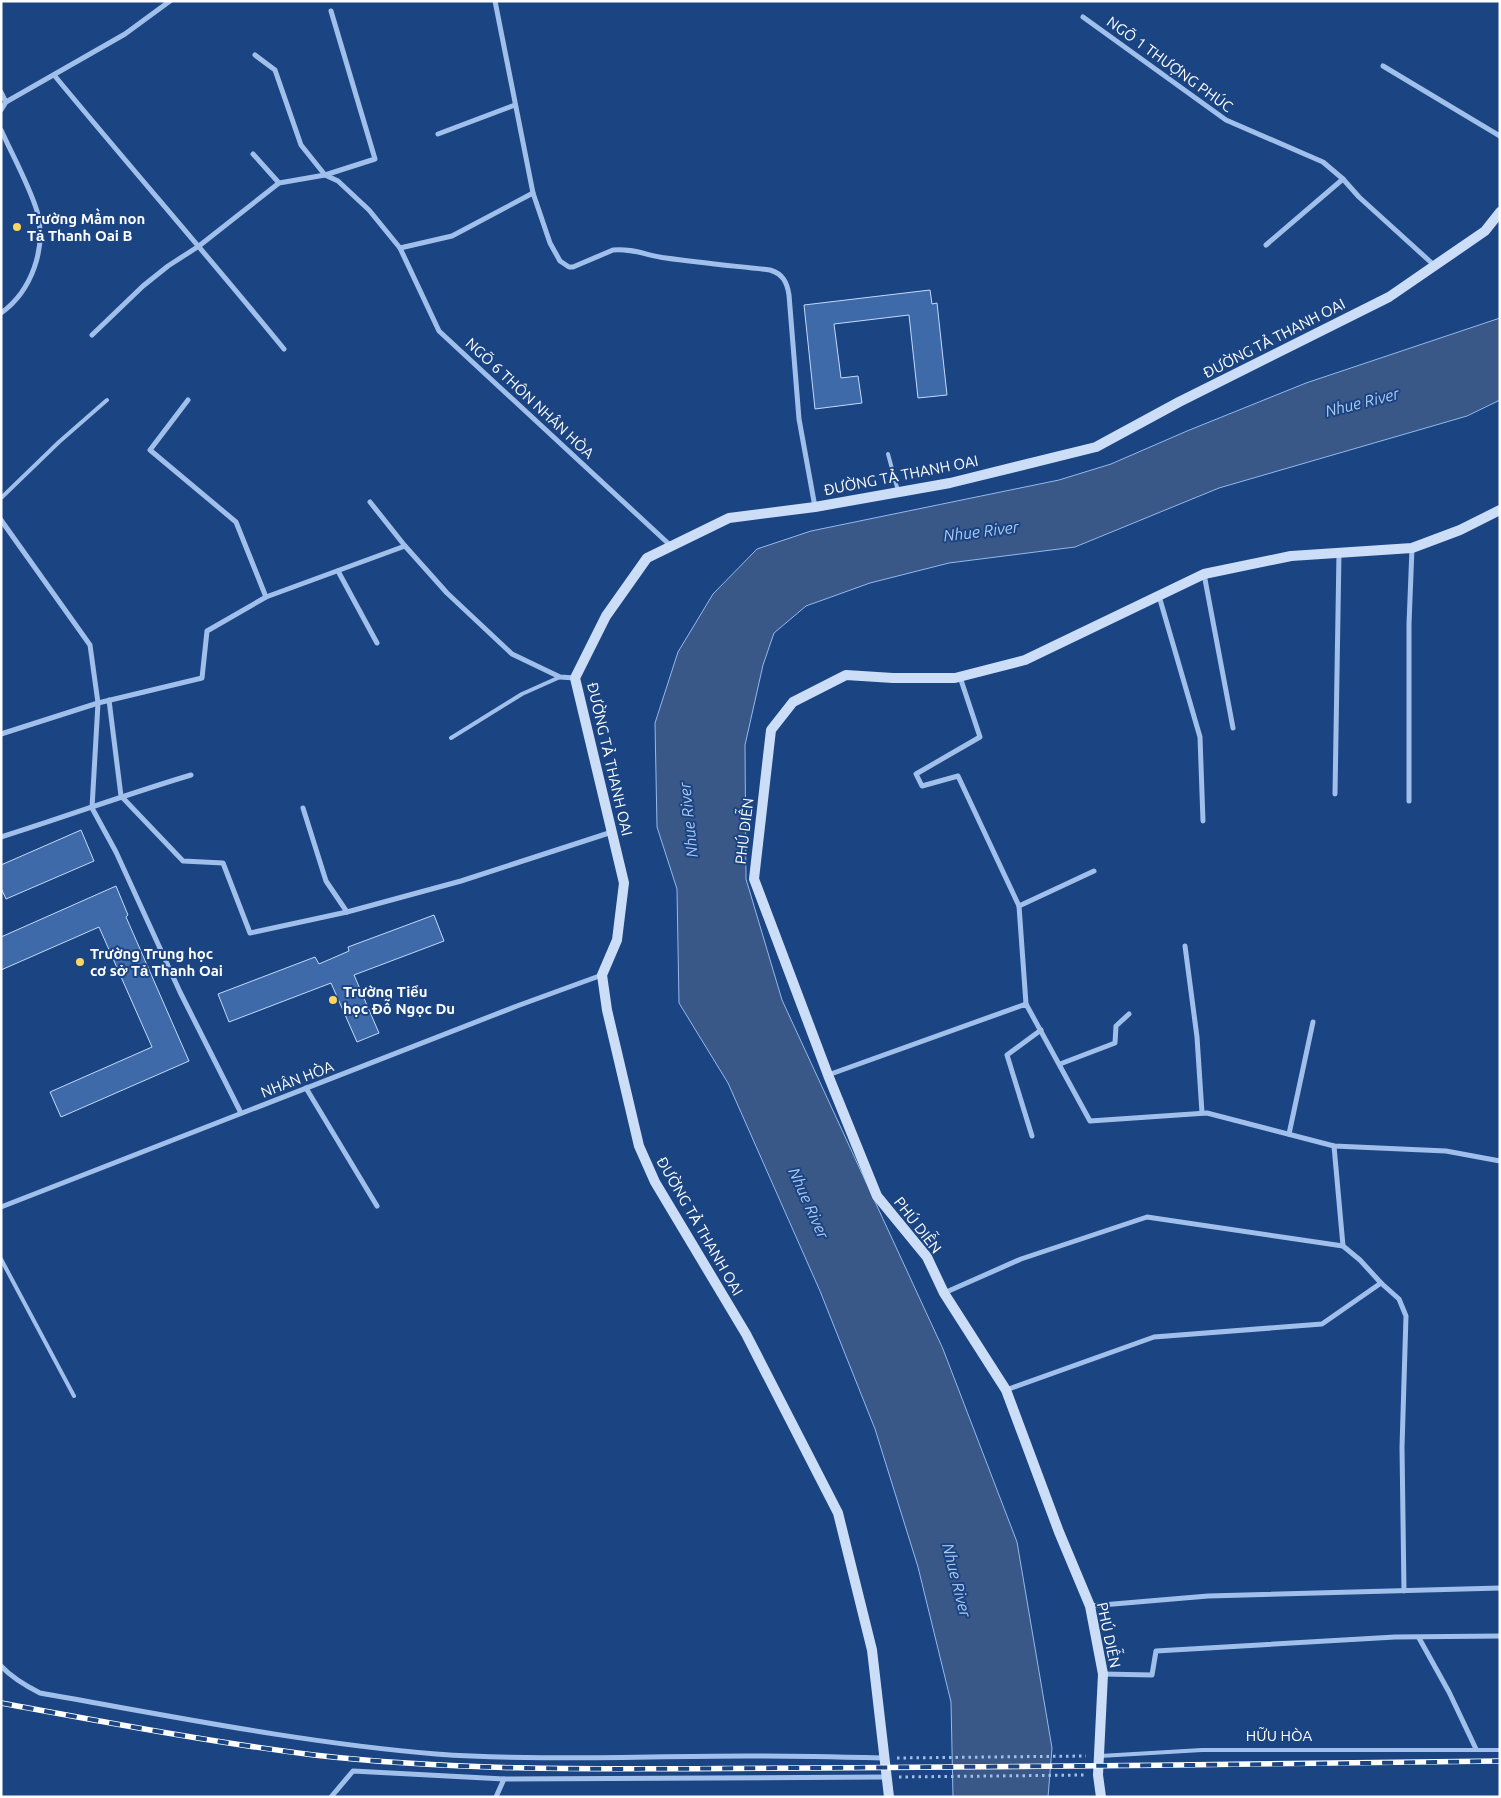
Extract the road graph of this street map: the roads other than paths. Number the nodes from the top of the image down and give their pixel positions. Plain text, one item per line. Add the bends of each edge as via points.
1 (170, 1) edge
2 (495, 1) edge
3 (332, 11) dead end
4 (1083, 17) dead end
5 (255, 55) dead end
6 (1383, 66) dead end
7 (54, 76) junction
8 (1, 92) edge
9 (6, 102) junction
10 (515, 105) junction
11 (1, 110) edge
12 (1, 130) edge
13 (438, 134) dead end
14 (1500, 136) edge
15 (252, 154) dead end
16 (325, 175) junction
17 (1343, 179) junction
18 (279, 183) junction
19 (533, 193) junction
20 (1500, 212) edge
21 (1266, 245) dead end
22 (199, 246) junction
23 (400, 248) junction
24 (1436, 266) junction
25 (1, 313) edge
26 (92, 335) dead end
27 (284, 349) dead end
28 (108, 400) dead end
29 (188, 400) dead end
30 (888, 454) dead end
31 (898, 492) junction
32 (1, 498) edge
33 (370, 502) dead end
34 (815, 507) junction
35 (1500, 510) edge
36 (1, 520) edge
37 (405, 546) junction
38 (671, 546) junction
39 (1412, 548) junction
40 (1339, 553) junction
41 (338, 571) junction
42 (1204, 574) junction
43 (1158, 595) junction
44 (266, 597) junction
45 (378, 643) dead end
46 (560, 677) junction
47 (960, 677) junction
48 (575, 678) junction
49 (109, 700) junction
50 (98, 703) junction
51 (1233, 728) dead end
52 (1, 734) edge
53 (451, 738) dead end
54 (191, 775) dead end
55 (1335, 794) dead end
56 (121, 796) junction
57 (1409, 801) dead end
58 (92, 808) junction
59 (303, 808) dead end
60 (1203, 821) dead end
61 (612, 832) junction
62 (1, 837) edge
63 (1094, 872) dead end
64 (1019, 906) junction
65 (347, 912) junction
66 (1185, 946) dead end
67 (602, 975) junction
68 (1026, 1004) junction
69 (1129, 1014) dead end
70 (1313, 1022) dead end
71 (1042, 1030) junction
72 (1060, 1064) junction
73 (828, 1075) junction
74 (306, 1088) junction
75 (241, 1113) junction
76 (1202, 1113) junction
77 (1289, 1134) junction
78 (1032, 1136) dead end
79 (1334, 1146) junction
80 (1500, 1161) edge
81 (377, 1206) dead end
82 (1, 1207) edge
83 (1343, 1246) junction
84 (1, 1259) edge
85 (1381, 1283) junction
86 (944, 1293) junction
87 (1006, 1390) junction
88 (74, 1396) dead end
89 (1500, 1588) edge
90 (1404, 1591) junction
91 (1090, 1606) junction
92 (1500, 1636) edge
93 (1419, 1638) junction
94 (1, 1666) edge
95 (1103, 1674) junction
96 (1476, 1750) junction
97 (1500, 1750) edge
98 (1099, 1756) junction
99 (884, 1758) junction
100 (886, 1777) junction
101 (504, 1779) junction
102 (331, 1797) edge
103 (496, 1797) edge
104 (889, 1797) edge
105 (1101, 1797) edge

1 - 7 street via 125,34
2 - 10 street
3 - 16 street via 376,159
4 - 17 street, NGÕ 1 THƯỢNG PHÚC via 1226,120 1323,162
5 - 16 street, NGÕ 6 THÔN NHÂN HÒA via 275,70 301,145
6 - 14 street
7 - 9 street
7 - 22 street
8 - 9 street
9 - 11 street
10 - 13 street
10 - 19 street
12 - 25 street via 37,211 40,229 39,251 30,279 20,295
15 - 18 street
16 - 18 street
16 - 23 street, NGÕ 6 THÔN NHÂN HÒA via 338,181 369,210
17 - 21 street
17 - 24 street, NGÕ 1 THƯỢNG PHÚC
18 - 22 street
19 - 23 street via 452,236
19 - 34 street via 550,243 560,261 569,267 619,250 770,270 783,277 789,294 798,419
20 - 24 street, ĐƯỜNG TẢ THANH OAI via 1485,231
22 - 26 street via 168,266
22 - 27 street
23 - 38 street, NGÕ 6 THÔN NHÂN HÒA via 439,331
24 - 31 street, ĐƯỜNG TẢ THANH OAI via 1389,297 1096,447 950,483
28 - 32 lane
29 - 44 street via 150,450 236,522
30 - 31 lane
31 - 34 street, ĐƯỜNG TẢ THANH OAI
33 - 37 street
34 - 38 street, ĐƯỜNG TẢ THANH OAI via 728,518
35 - 39 street via 1460,530
36 - 50 street via 90,645
37 - 41 street
37 - 46 street via 447,593 512,654
38 - 48 street, ĐƯỜNG TẢ THANH OAI via 647,558 606,616
39 - 40 street
39 - 57 street
40 - 42 street via 1291,556
40 - 55 street
41 - 44 street
41 - 45 street
42 - 43 street
42 - 51 street
43 - 47 street via 1025,660
43 - 60 street via 1200,737
44 - 49 street via 207,631 202,678
46 - 48 street
46 - 53 lane via 522,694
47 - 64 street via 980,737 916,774 922,786 958,776
47 - 73 street, PHÚ DIỄN via 846,675 793,702 771,730 754,879
48 - 61 street, ĐƯỜNG TẢ THANH OAI
49 - 50 street
49 - 56 street
50 - 52 street
50 - 58 street
54 - 56 street
56 - 58 street
56 - 65 street via 183,861 223,863 250,933
58 - 62 street
58 - 75 street
59 - 65 street via 326,881
61 - 65 street via 461,881
61 - 67 street, ĐƯỜNG TẢ THANH OAI via 624,882 617,940
63 - 64 street
64 - 68 street
66 - 76 street via 1197,1037
67 - 74 street, NHÂN HÒA
67 - 99 street, ĐƯỜNG TẢ THANH OAI via 638,1146 655,1182 746,1334 838,1513 872,1650
68 - 71 street
68 - 73 street
69 - 72 street via 1116,1026 1115,1043
70 - 77 street
71 - 72 street
71 - 78 street via 1007,1055
72 - 76 street via 1090,1120
73 - 86 street, PHÚ DIỄN via 876,1196 927,1257
74 - 75 street, NHÂN HÒA
74 - 81 street
75 - 82 street, NHÂN HÒA
76 - 77 street
77 - 79 street
79 - 80 street via 1446,1151
79 - 83 street
83 - 85 street
83 - 86 street via 1147,1217 1021,1259
84 - 88 lane
85 - 87 street via 1322,1324 1154,1337
85 - 90 street via 1399,1299 1406,1316 1402,1447
86 - 87 street, PHÚ DIỄN
87 - 91 street, PHÚ DIỄN via 1058,1532
89 - 90 street
90 - 91 street via 1208,1596
91 - 95 street, PHÚ DIỄN
92 - 93 street
93 - 95 street via 1395,1636 1156,1651 1152,1675
93 - 96 street
94 - 99 street via 40,1693 188,1720 435,1754 542,1758
95 - 98 street, PHÚ DIỄN
96 - 97 lane, HỮU HÒA
96 - 98 lane, HỮU HÒA via 1202,1750
98 - 105 street
99 - 100 street, ĐƯỜNG TẢ THANH OAI
100 - 101 street
100 - 104 street, ĐƯỜNG TẢ THANH OAI
101 - 102 street via 353,1771
101 - 103 street

